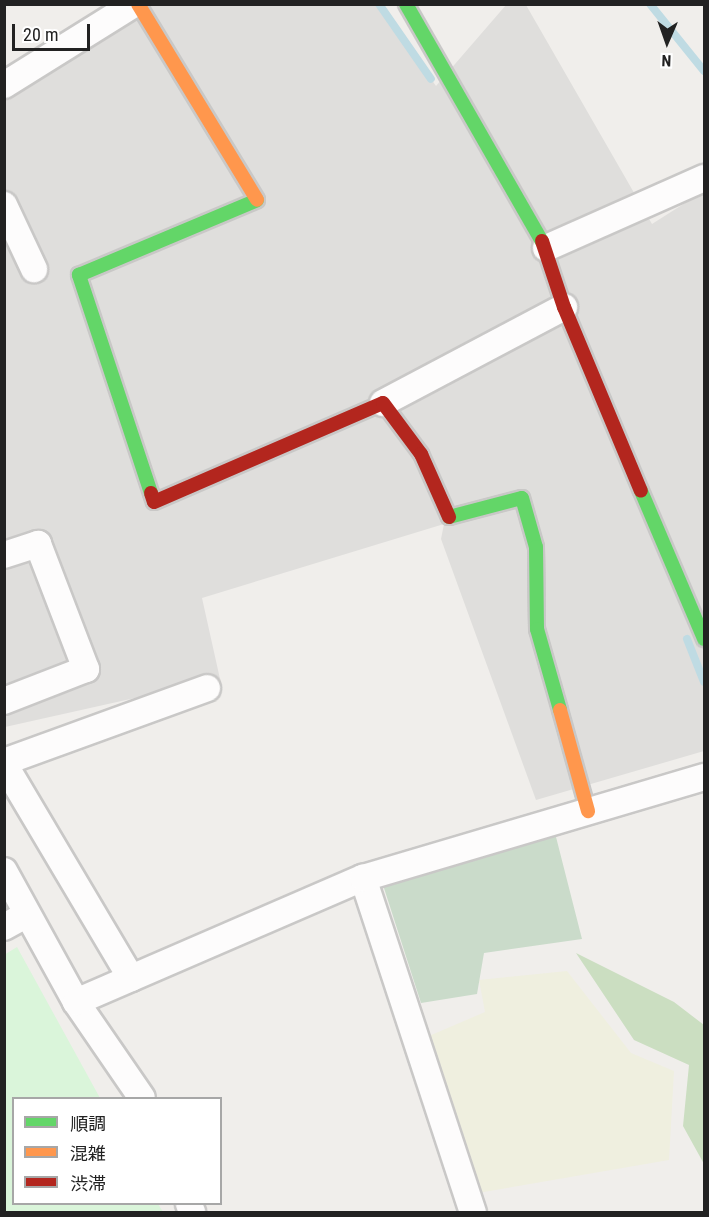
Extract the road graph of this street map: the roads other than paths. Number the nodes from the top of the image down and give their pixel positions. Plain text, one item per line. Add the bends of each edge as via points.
1 (136, 4) edge
2 (406, 4) edge
3 (4, 85) edge
4 (705, 178) edge
5 (4, 205) edge
6 (546, 248) junction
7 (34, 269) dead end
8 (564, 307) junction
9 (383, 403) junction
10 (4, 555) edge
11 (705, 639) edge
12 (207, 688) dead end
13 (4, 701) edge
14 (4, 763) edge
15 (705, 777) edge
16 (588, 812) junction
17 (4, 871) edge
18 (363, 878) junction
19 (15, 921) edge
20 (131, 978) junction
21 (76, 1002) junction
22 (141, 1097) edge
23 (473, 1212) edge

1 - 3 street
1 - 9 street via 258,200 79,275 154,502
2 - 6 street
4 - 6 street
5 - 7 street
6 - 8 street
8 - 9 street
8 - 11 street
9 - 16 street via 421,454 447,518 522,498 536,548 537,629
10 - 13 street via 38,543 86,669
12 - 14 street
14 - 20 street
15 - 16 street
16 - 18 street
17 - 19 street
18 - 20 street
18 - 23 street
19 - 21 street
20 - 21 street
21 - 22 street

